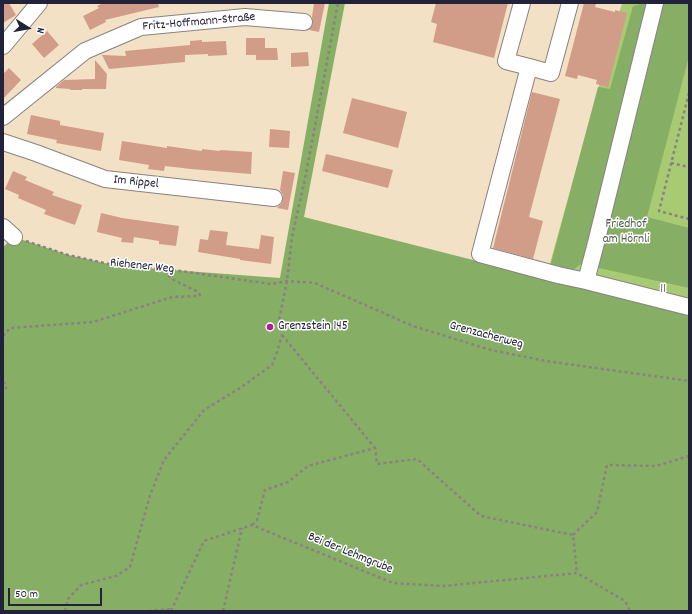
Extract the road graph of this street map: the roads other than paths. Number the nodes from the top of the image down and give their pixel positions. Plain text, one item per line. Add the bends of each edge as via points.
1 (39, 3) edge
2 (522, 3) edge
3 (570, 3) edge
4 (655, 3) edge
5 (304, 22) dead end
6 (3, 46) edge
7 (529, 67) junction
8 (3, 117) edge
9 (3, 142) edge
10 (274, 198) dead end
11 (586, 281) junction
12 (689, 307) edge

1 - 6 street
2 - 7 street via 506,60
3 - 7 street via 551,73
4 - 11 street
5 - 8 street, Fritz-Hoffmann-Straße via 245,17 141,26 85,51
7 - 11 street via 480,254
9 - 10 street, Im Rippel via 105,179
11 - 12 street

